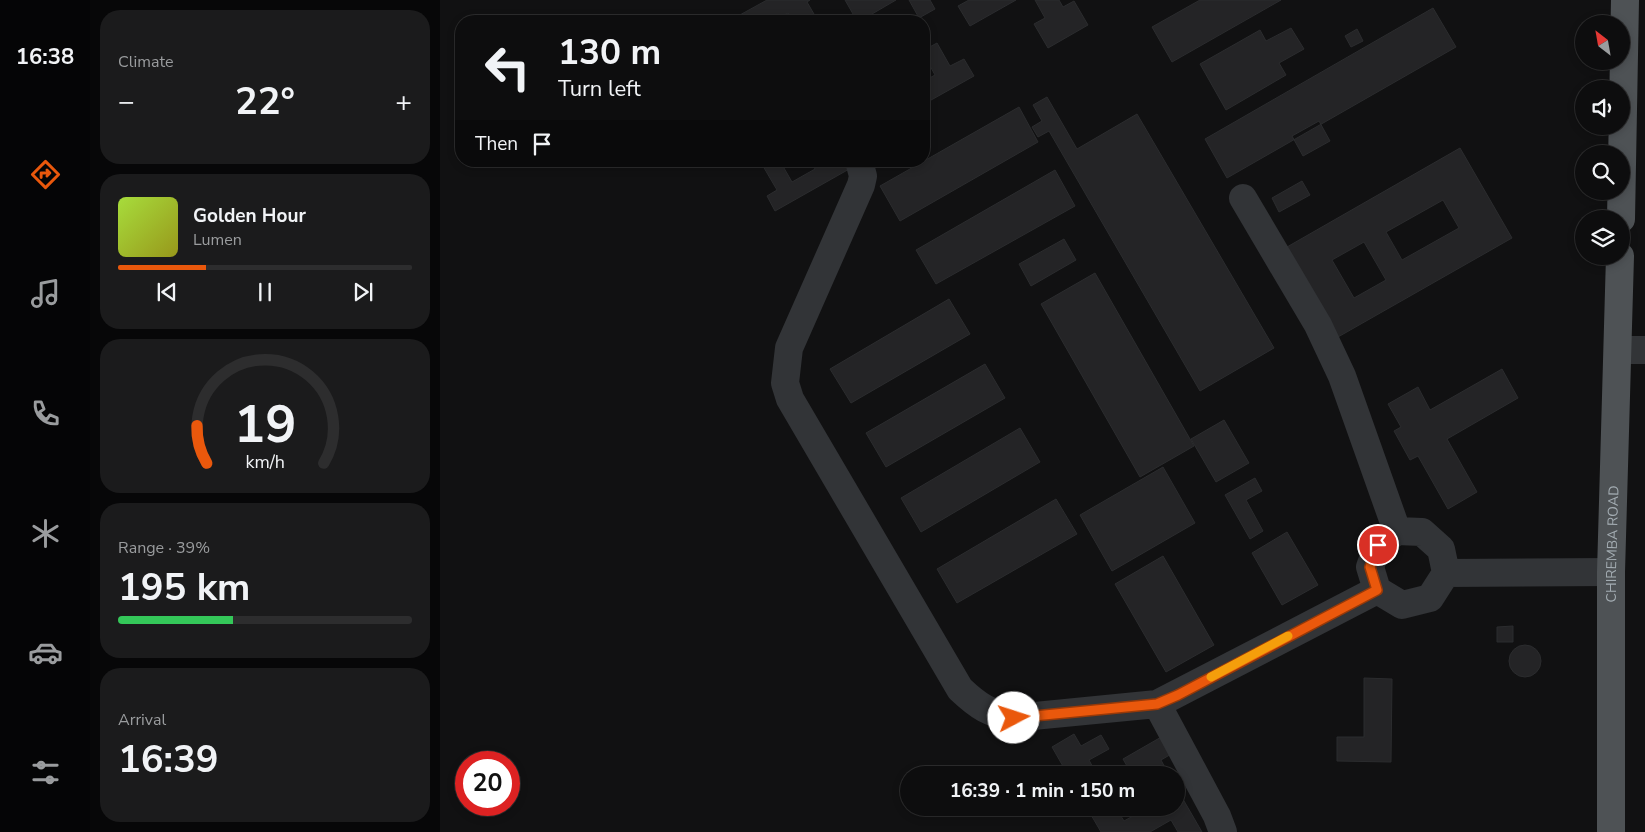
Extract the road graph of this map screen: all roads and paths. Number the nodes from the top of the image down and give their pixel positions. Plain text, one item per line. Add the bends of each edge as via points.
1 (1625, 0) edge
2 (861, 167) edge
3 (1243, 198) dead end
4 (1621, 210) edge
5 (1621, 265) edge
6 (1632, 350) edge
7 (1397, 531) junction
8 (1611, 572) junction
9 (1446, 573) junction
10 (1377, 590) junction
11 (1157, 704) junction
12 (1222, 832) edge
13 (1611, 832) edge

1 - 4 main road
2 - 11 lane via 861,185 789,348 785,383 790,399 960,689 974,703 994,714 1014,718
3 - 7 lane via 1318,325 1342,376
5 - 6 main road, CHIREMBA ROAD
6 - 8 main road, CHIREMBA ROAD via 1615,415
7 - 9 lane via 1422,532 1441,548
7 - 10 lane via 1378,545 1370,567
8 - 9 lane
8 - 13 main road, CHIREMBA ROAD
9 - 10 lane via 1430,598 1402,605
10 - 11 lane
11 - 12 lane via 1217,816

